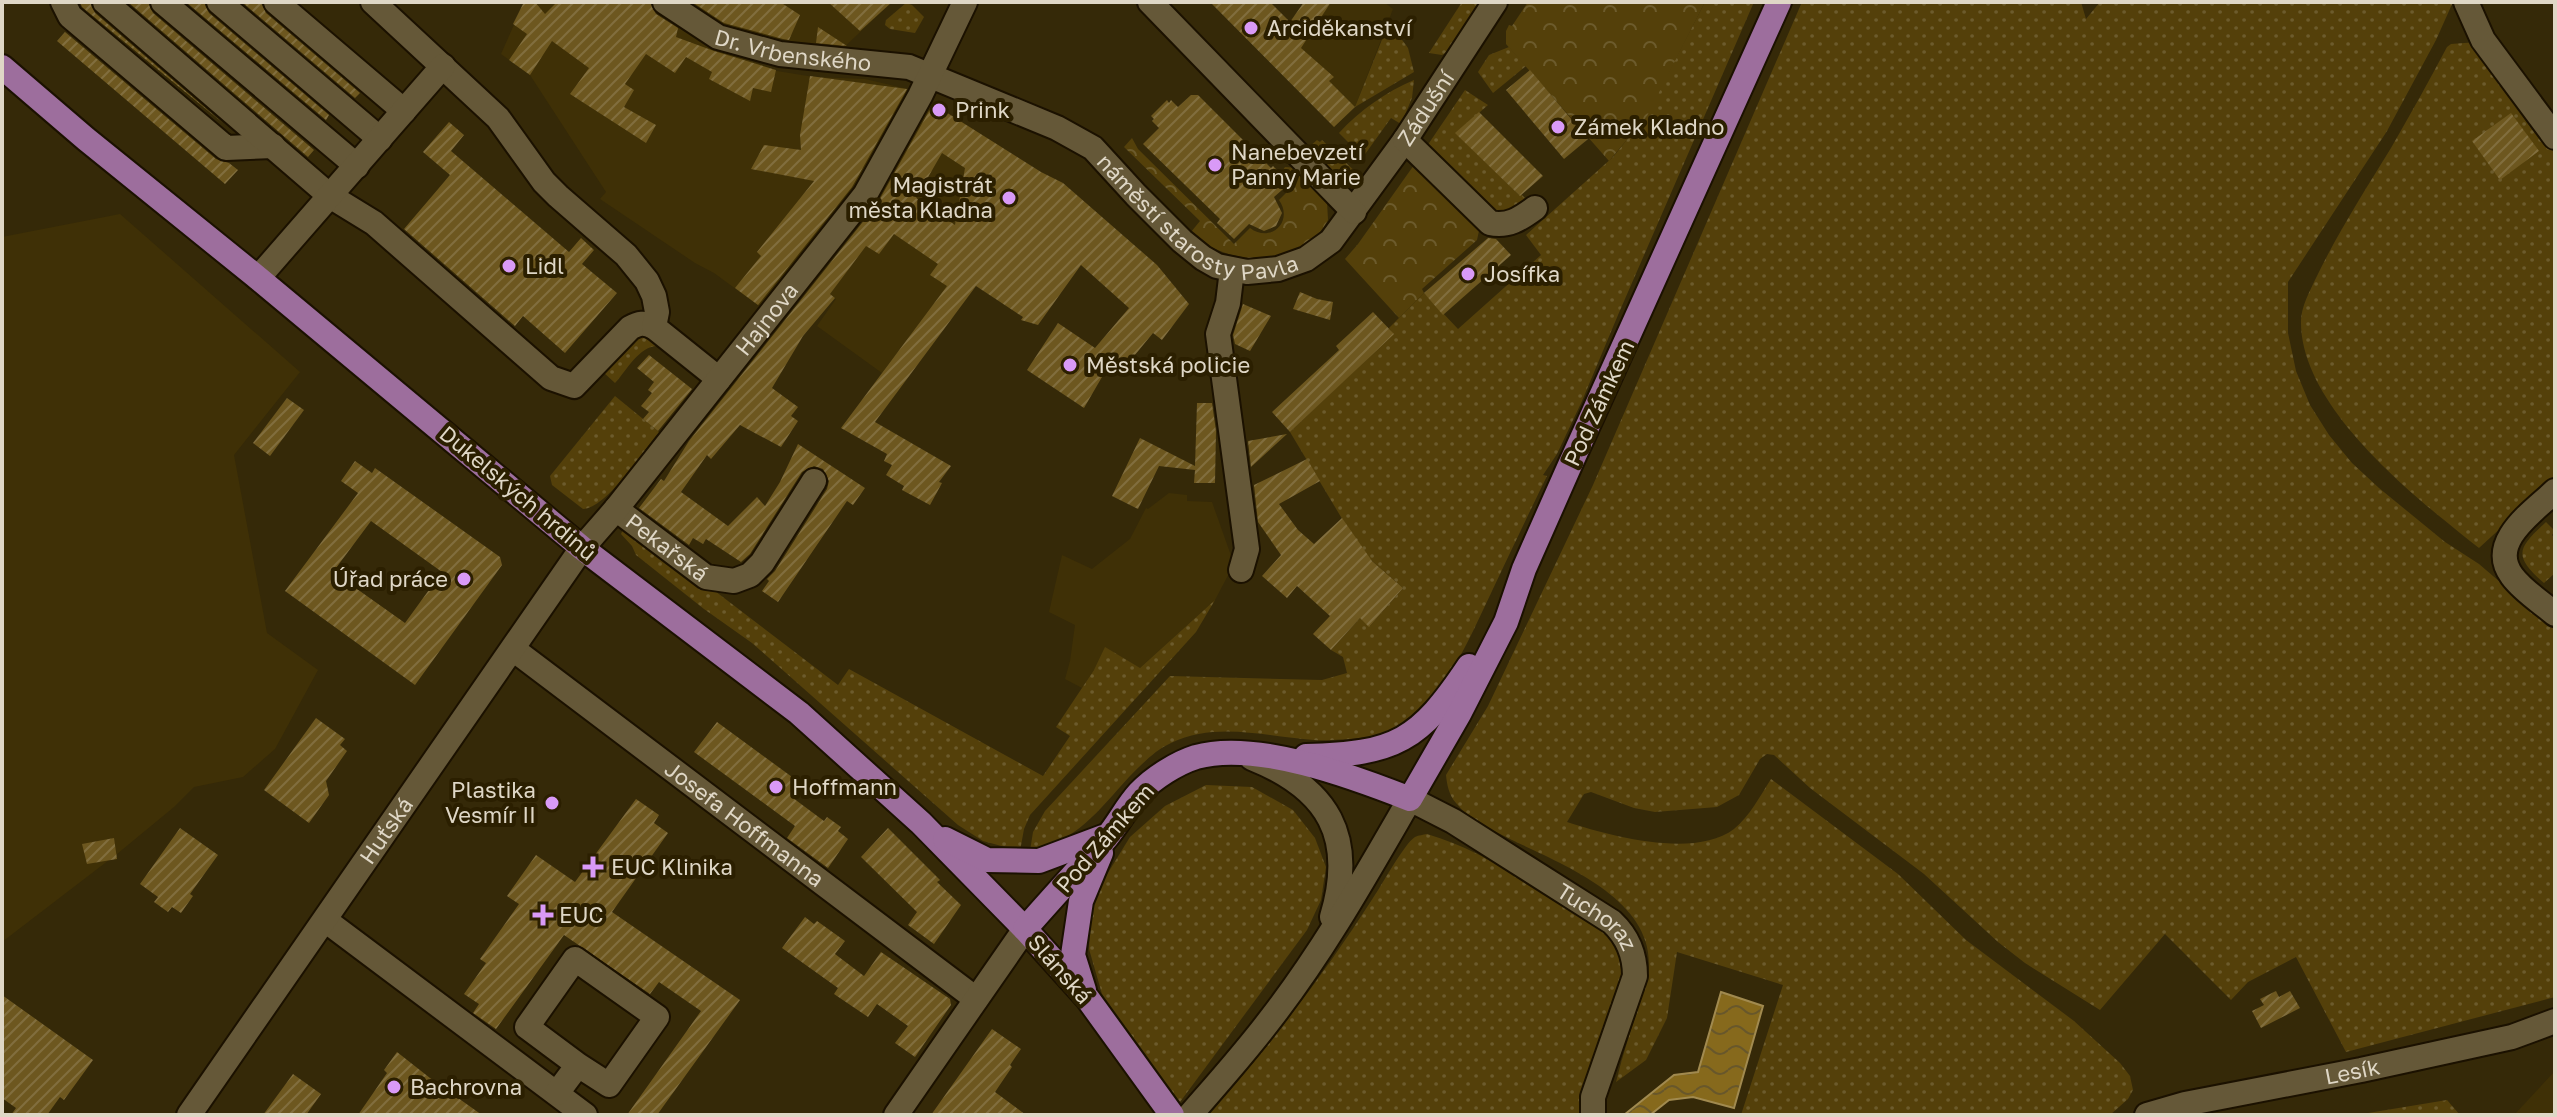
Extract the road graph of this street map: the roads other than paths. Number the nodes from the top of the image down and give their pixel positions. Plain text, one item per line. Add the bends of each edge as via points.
1 (63, 2) edge
2 (105, 2) edge
3 (163, 2) edge
4 (219, 2) edge
5 (276, 2) edge
6 (373, 2) edge
7 (665, 2) edge
8 (965, 2) edge
9 (1150, 2) edge
10 (1495, 2) edge
11 (1779, 2) edge
12 (2466, 2) edge
13 (443, 66) junction
14 (2, 67) edge
15 (930, 77) junction
16 (404, 111) junction
17 (2555, 137) edge
18 (380, 139) junction
19 (1405, 140) junction
20 (273, 146) junction
21 (357, 166) junction
22 (330, 196) junction
23 (1535, 208) dead end
24 (1354, 212) junction
25 (1232, 270) junction
26 (258, 278) junction
27 (654, 327) junction
28 (719, 379) junction
29 (814, 481) dead end
30 (2555, 491) edge
31 (616, 509) junction
32 (582, 548) junction
33 (1524, 569) junction
34 (1241, 570) dead end
35 (2555, 614) edge
36 (513, 649) junction
37 (1242, 754) junction
38 (1275, 757) junction
39 (1410, 799) junction
40 (926, 829) junction
41 (1109, 835) junction
42 (325, 920) junction
43 (1025, 929) junction
44 (1325, 942) junction
45 (976, 999) junction
46 (1088, 999) junction
47 (2555, 1021) edge
48 (578, 1065) junction
49 (557, 1093) junction
50 (582, 1114) edge
51 (189, 1115) edge
52 (896, 1115) edge
53 (1172, 1115) edge
54 (1190, 1115) edge
55 (1593, 1115) edge
56 (2147, 1115) edge

1 - 20 street via 70,16 226,148
2 - 20 street
3 - 21 street
4 - 18 street
5 - 16 street
6 - 13 street
7 - 15 street, Dr. Vrbenského via 718,37 748,46 909,67
8 - 15 street
9 - 24 street
10 - 19 street, Zádušní
11 - 33 main road, Pod Zámkem
12 - 17 street via 2483,40
13 - 16 street
13 - 27 street via 498,118 551,189 637,268 654,296
14 - 26 main road, Dukelských hrdinů
15 - 25 street, náměstí starosty Pavla via 1082,140 1182,241 1203,258
15 - 28 street, Hajnova via 865,195
16 - 18 street
18 - 21 street
19 - 23 street via 1490,223 1502,226
19 - 24 street, Zádušní
20 - 22 street
21 - 22 street
22 - 26 street
22 - 27 street via 374,223 551,378 574,386 630,328 646,323
24 - 25 street, náměstí starosty Pavla via 1331,241 1306,259 1278,269
25 - 34 street via 1218,334 1247,549
26 - 32 main road, Dukelských hrdinů
27 - 28 street
28 - 31 street, Hajnova
29 - 31 street, Pekařská via 762,563 734,581 706,577
30 - 35 street via 2512,532 2505,549 2514,579
31 - 32 street, Hajnova
32 - 36 street, Huťská
32 - 40 main road, Dukelských hrdinů via 799,713
33 - 38 main road via 1452,690 1422,726 1391,745 1367,751
33 - 39 main road, Pod Zámkem via 1506,622
36 - 42 street, Huťská
36 - 45 street, Josefa Hoffmanna
37 - 38 main road, Pod Zámkem
37 - 41 main road, Pod Zámkem via 1195,758 1166,772 1139,793
37 - 44 street, Pod Zámkem via 1298,781 1332,820 1342,875
38 - 39 main road, Pod Zámkem
39 - 44 street, Pod Zámkem
39 - 55 street, Tuchoraz via 1612,922 1627,940 1635,976 1593,1097
40 - 41 main road via 987,860 1039,861
40 - 43 main road, Dukelských hrdinů
41 - 43 main road, Pod Zámkem
41 - 46 main road via 1081,901 1073,955
42 - 49 street
42 - 51 street, Huťská
43 - 45 street, Slánská
43 - 46 main road, Slánská
44 - 54 street, Pod Zámkem via 1270,1021
45 - 52 street, Slánská
46 - 53 main road, Slánská
47 - 56 street, Lesík via 2502,1039
48 - 48 street via 609,1085 657,1017 575,959 527,1027
48 - 49 street
49 - 50 street

